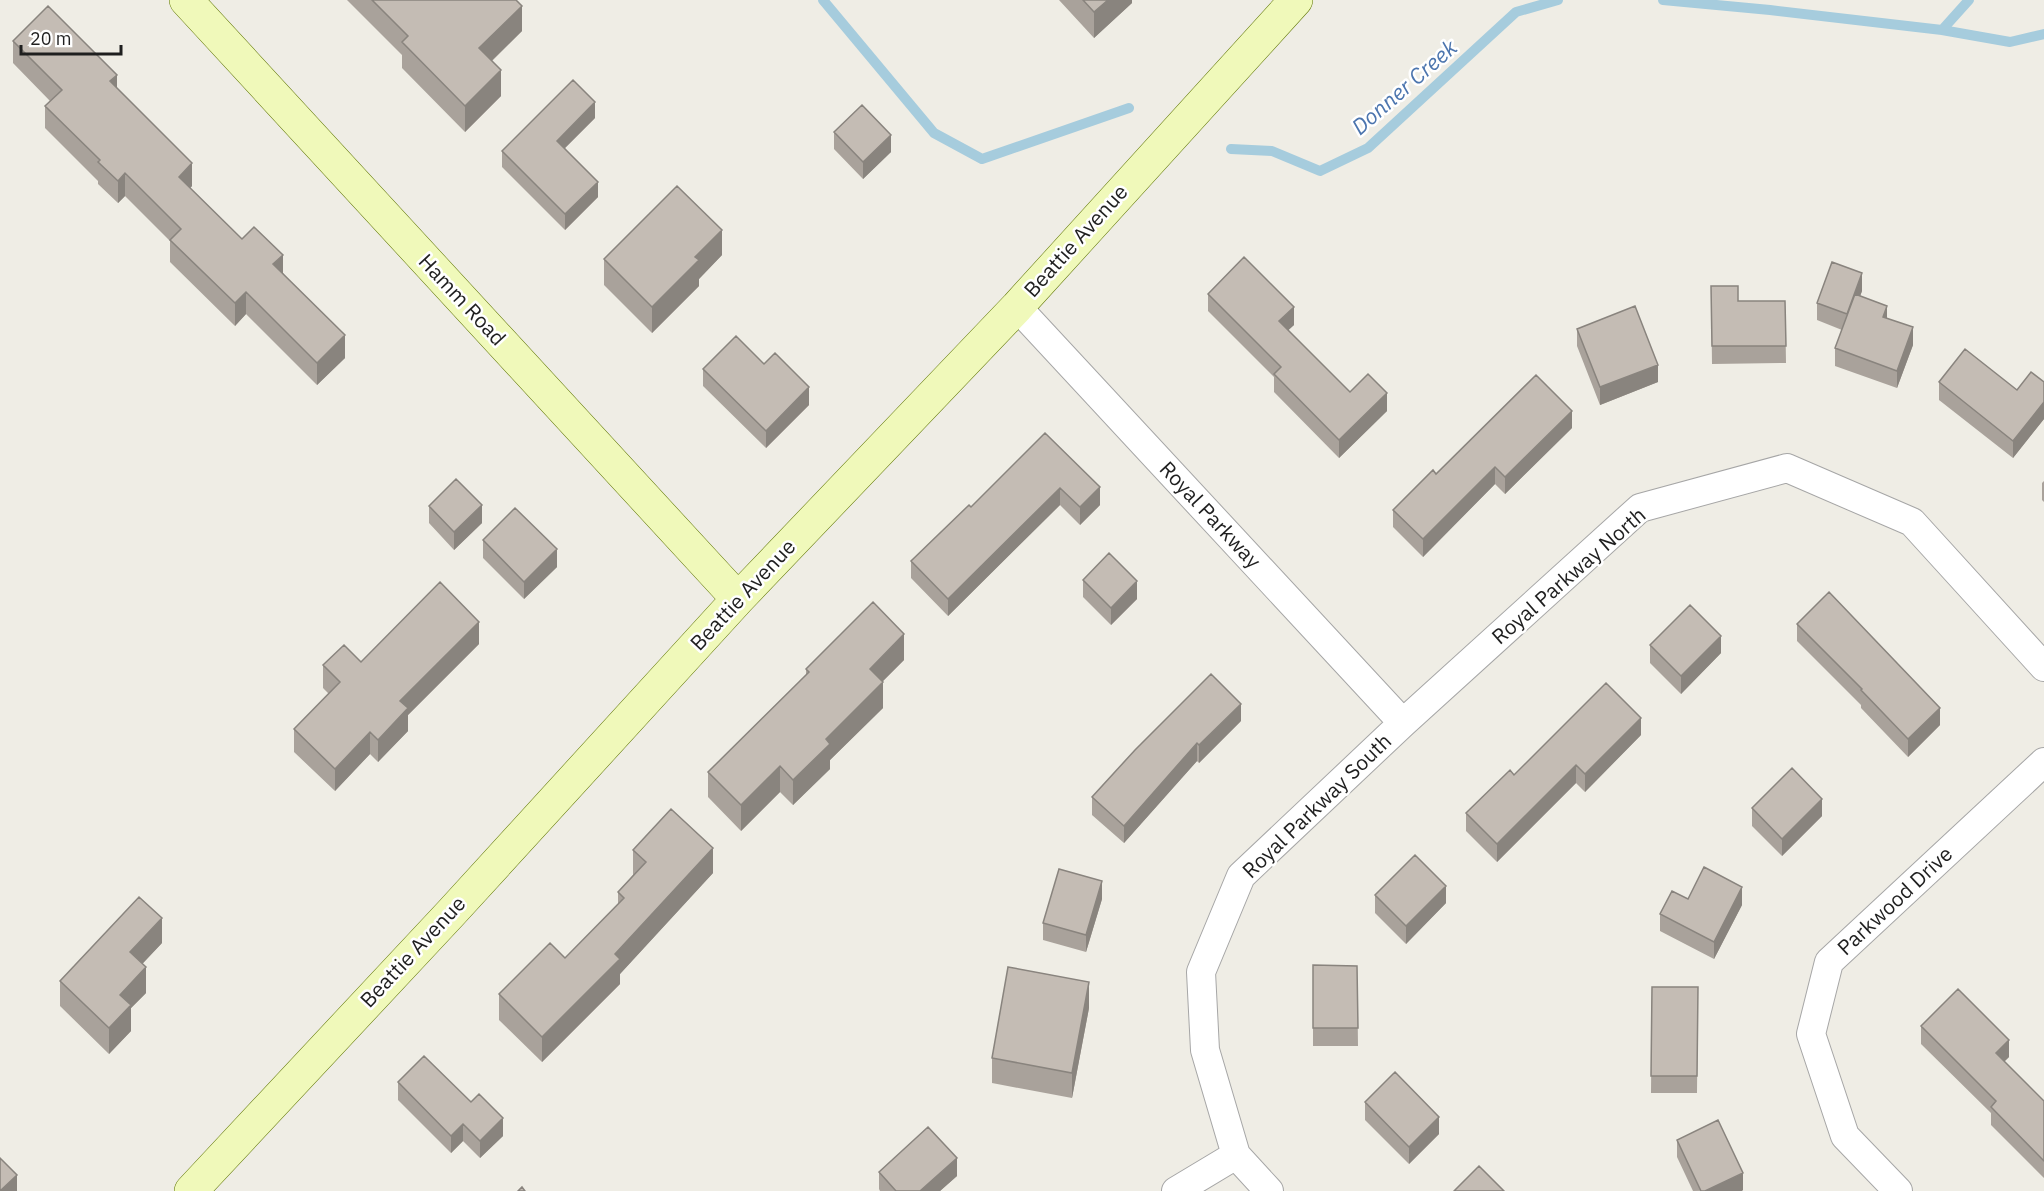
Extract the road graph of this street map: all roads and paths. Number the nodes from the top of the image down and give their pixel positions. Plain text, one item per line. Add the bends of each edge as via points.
1 (186, 0) edge
2 (1287, 3) edge
3 (1017, 307) junction
4 (738, 599) junction
5 (2044, 667) edge
6 (1403, 723) junction
7 (2044, 762) edge
8 (1236, 1155) junction
9 (191, 1191) edge
10 (1176, 1191) edge
11 (1269, 1191) edge
12 (1898, 1191) edge

1 - 4 street, Hamm Road
2 - 3 street, Beattie Avenue
3 - 4 street, Beattie Avenue
3 - 6 street, Royal Parkway
4 - 9 street, Beattie Avenue
5 - 6 street, Royal Parkway North via 1912,522 1787,468 1640,508
6 - 8 street, Royal Parkway South via 1241,876 1201,972 1205,1050
7 - 12 street, Parkwood Drive via 1829,962 1811,1034 1845,1136
8 - 10 street
8 - 11 street, Royal Parkway South

